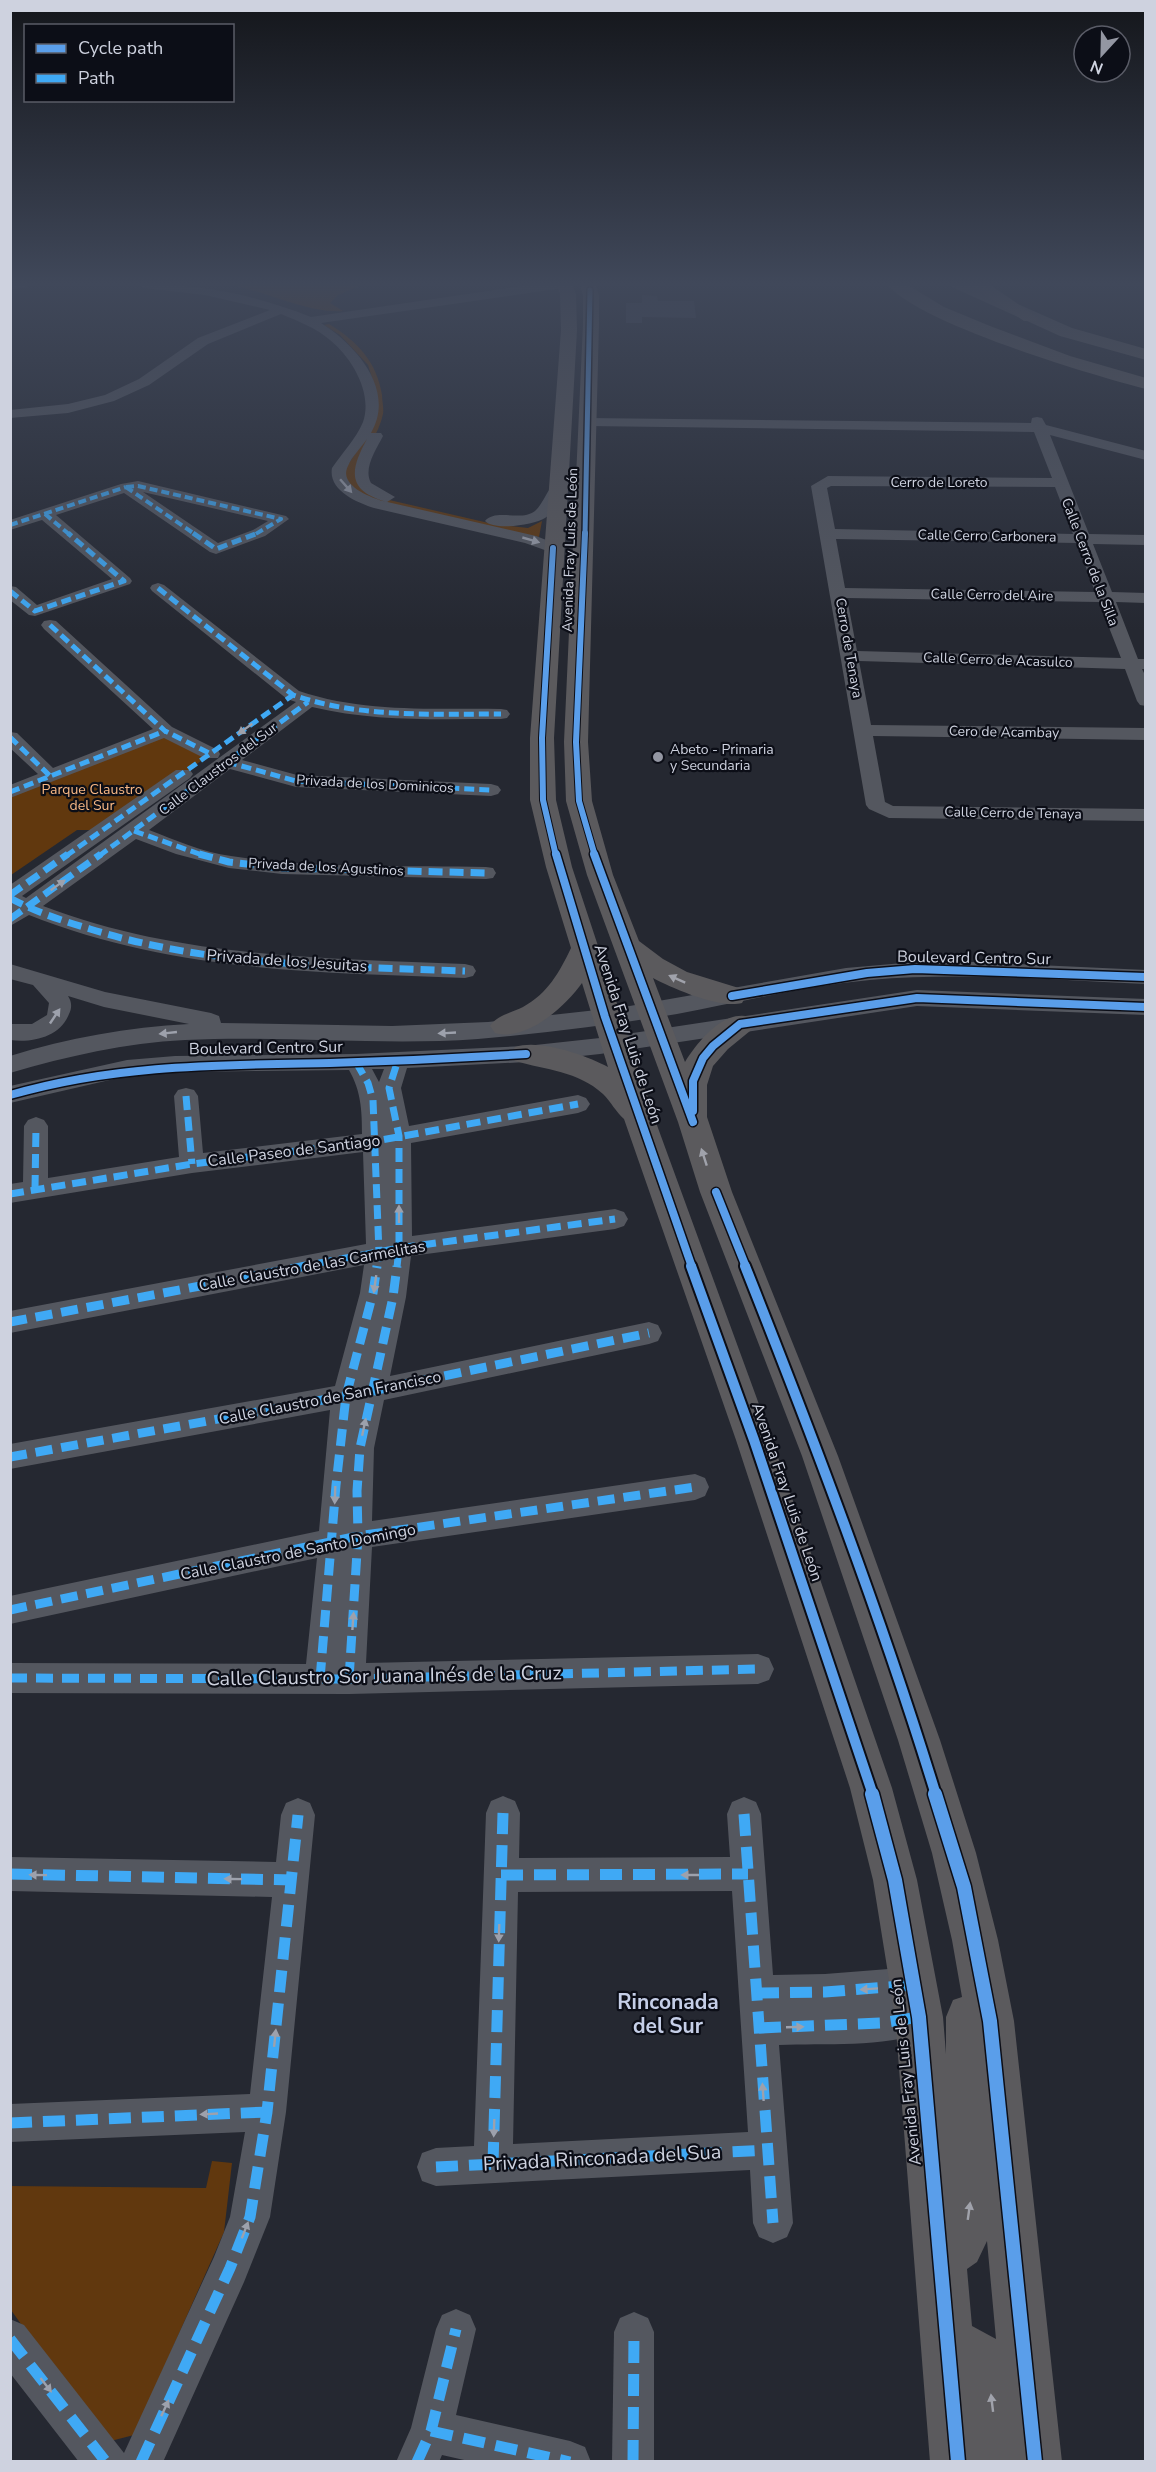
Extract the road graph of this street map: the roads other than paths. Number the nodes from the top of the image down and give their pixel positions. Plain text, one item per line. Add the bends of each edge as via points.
1 (70, 399) edge
2 (135, 399) edge
3 (372, 399) edge
4 (564, 399) edge
5 (588, 399) edge
6 (10, 405) edge
7 (39, 407) junction
8 (10, 414) edge
9 (387, 414) dead end
10 (588, 418) junction
11 (1038, 425) junction
12 (1146, 449) edge
13 (1146, 456) edge
14 (1059, 483) junction
15 (819, 486) joint
16 (126, 487) junction
17 (556, 490) junction
18 (45, 514) junction
19 (10, 525) edge
20 (829, 534) junction
21 (1080, 538) junction
22 (1146, 540) edge
23 (553, 548) junction
24 (159, 588) dead end
25 (10, 591) edge
26 (839, 593) junction
27 (1103, 596) junction
28 (1146, 598) edge
29 (50, 625) dead end
30 (850, 656) junction
31 (1138, 663) edge
32 (300, 698) junction
33 (1146, 701) edge
34 (501, 714) dead end
35 (863, 730) junction
36 (165, 731) junction
37 (1146, 734) edge
38 (10, 737) edge
39 (219, 758) junction
40 (50, 776) junction
41 (167, 786) junction
42 (491, 790) dead end
43 (10, 792) edge
44 (186, 793) junction
45 (880, 809) joint
46 (1146, 815) edge
47 (134, 831) junction
48 (486, 873) dead end
49 (14, 905) edge
50 (628, 947) junction
51 (584, 949) junction
52 (10, 971) edge
53 (465, 971) dead end
54 (1146, 977) edge
55 (42, 982) junction
56 (104, 999) junction
57 (1146, 1007) edge
58 (736, 1010) junction
59 (655, 1024) junction
60 (505, 1026) junction
61 (610, 1030) junction
62 (249, 1031) junction
63 (10, 1032) edge
64 (98, 1043) junction
65 (526, 1054) junction
66 (398, 1060) junction
67 (356, 1062) junction
68 (10, 1065) edge
69 (10, 1095) edge
70 (186, 1096) dead end
71 (578, 1104) dead end
72 (693, 1122) junction
73 (36, 1125) dead end
74 (642, 1128) junction
75 (388, 1139) junction
76 (192, 1164) junction
77 (35, 1189) junction
78 (10, 1194) edge
79 (615, 1219) dead end
80 (389, 1250) junction
81 (10, 1322) edge
82 (649, 1333) dead end
83 (359, 1394) junction
84 (10, 1457) edge
85 (695, 1487) dead end
86 (346, 1540) junction
87 (10, 1610) edge
88 (758, 1669) dead end
89 (10, 1678) edge
90 (334, 1679) junction
91 (503, 1813) dead end
92 (744, 1814) dead end
93 (298, 1815) dead end
94 (10, 1874) edge
95 (501, 1875) junction
96 (748, 1875) junction
97 (292, 1880) junction
98 (979, 1959) junction
99 (757, 1993) junction
100 (916, 2001) junction
101 (759, 2028) junction
102 (267, 2112) junction
103 (10, 2123) edge
104 (768, 2150) junction
105 (492, 2164) junction
106 (436, 2167) dead end
107 (773, 2223) dead end
108 (939, 2251) junction
109 (456, 2329) dead end
110 (634, 2332) dead end
111 (10, 2339) edge
112 (948, 2344) junction
113 (424, 2446) edge
114 (106, 2462) edge
115 (141, 2462) edge
116 (570, 2462) edge
117 (633, 2462) edge
118 (957, 2462) edge
119 (999, 2462) edge
120 (1035, 2462) edge

1 - 7 street
2 - 7 street via 93,411
3 -> 23 street via 372,414 365,429 339,468 338,475 349,492 379,505 530,539
4 - 17 main road, Avenida Fray Luis de León
5 - 10 main road, Avenida Fray Luis de León
6 - 7 street
7 - 8 street
9 - 17 street via 363,459 359,475 362,483 377,494 498,522 513,522 541,514
10 - 11 street
10 - 50 main road, Avenida Fray Luis de León via 576,742 579,801 600,875
11 - 12 street
11 - 13 street
11 - 14 street, Calle Cerro de la Silla
14 - 15 street, Cerro de Loreto via 828,481
14 - 21 street, Calle Cerro de la Silla
15 - 20 street, Cerro de Tenaya
16 - 16 street via 216,549 259,533 281,519 138,486
16 - 18 street
17 - 23 main road, Avenida Fray Luis de León
18 - 19 street
18 - 25 street via 124,581 35,611
20 - 21 street, Calle Cerro Carbonera
20 - 26 street, Cerro de Tenaya
21 - 22 street, Calle Cerro Carbonera
21 - 27 street, Calle Cerro de la Silla
23 - 51 main road, Avenida Fray Luis de León via 542,738 543,800
24 - 32 street
26 - 27 street, Calle Cerro del Aire
26 - 30 street, Cerro de Tenaya
27 - 28 street, Calle Cerro del Aire
27 - 31 street, Calle Cerro de la Silla
29 - 36 street, Privada de los Dominicos
30 - 31 street, Calle Cerro de Acasulco
30 - 35 street, Cerro de Tenaya
31 - 33 street, Calle Cerro de la Silla
32 - 34 street via 358,711
32 - 39 street, Calle Claustros del Sur
35 - 37 street, Cero de Acambay
35 - 45 street, Cerro de Tenaya via 876,805
36 - 39 street, Privada de los Dominicos
36 - 40 street
38 - 40 street
39 - 41 street, Calle Claustros del Sur
39 - 42 street, Privada de los Dominicos via 306,782
39 - 44 street, Calle Claustros del Sur
40 - 43 street
41 - 44 street
41 - 49 street, Calle Claustros del Sur
44 - 47 street, Calle Claustros del Sur
45 - 46 street, Calle Cerro de Tenaya
47 - 48 street, Privada de los Agustinos via 229,862 282,868
49 -> 47 street, Calle Claustros del Sur
49 - 53 street, Privada de los Jesuitas via 148,946 238,961
58 -> 50 main road via 652,966
50 - 59 main road, Avenida Fray Luis de León
51 - 60 main road via 560,994 540,1010
51 - 61 main road, Avenida Fray Luis de León
52 - 55 street
54 - 58 street, Boulevard Centro Sur via 915,969 867,973
55 - 56 street
63 -> 55 street via 32,1033 58,1016 60,1001
56 - 62 street
56 - 64 street via 114,1023 111,1032
57 - 58 street, Boulevard Centro Sur via 917,998
58 - 59 street, Boulevard Centro Sur
58 - 72 main road via 703,1058 693,1081
59 - 61 street, Boulevard Centro Sur
59 - 72 main road, Avenida Fray Luis de León
60 - 61 street, Boulevard Centro Sur
60 -> 62 street, Boulevard Centro Sur via 391,1036
61 - 65 street, Boulevard Centro Sur
61 - 74 main road, Avenida Fray Luis de León
62 -> 64 street, Boulevard Centro Sur via 184,1032
64 - 68 street, Boulevard Centro Sur
65 - 66 street, Boulevard Centro Sur
65 - 74 main road via 563,1060 609,1082 624,1095
66 - 67 street, Boulevard Centro Sur
66 - 75 street via 389,1088
67 - 69 street, Boulevard Centro Sur via 127,1068
67 - 75 street
70 - 76 street
71 - 75 street, Calle Paseo de Santiago
98 -> 72 main road, Avenida Fray Luis de León via 954,1853 919,1740 820,1456 716,1192
73 - 77 street
74 - 100 main road, Avenida Fray Luis de León via 754,1440 871,1788 895,1880
75 - 76 street, Calle Paseo de Santiago
75 - 80 street
76 - 77 street, Calle Paseo de Santiago
77 - 78 street, Calle Paseo de Santiago
79 - 80 street, Calle Claustro de las Carmelitas
80 - 81 street, Calle Claustro de las Carmelitas
80 - 83 street via 374,1293
82 - 83 street, Calle Claustro de San Francisco
83 - 84 street, Calle Claustro de San Francisco
83 - 86 street via 336,1485
85 - 86 street, Calle Claustro de Santo Domingo
86 - 87 street, Calle Claustro de Santo Domingo
86 - 90 street
88 - 90 street, Calle Claustro Sor Juana Inés de la Cruz
89 - 90 street, Calle Claustro Sor Juana Inés de la Cruz
91 - 95 street
92 - 96 street
93 - 97 street
97 -> 94 street
96 -> 95 street
95 -> 105 street
96 - 99 street
102 -> 97 street
108 -> 98 main road via 956,2249 965,2235 970,2206 970,2008
98 - 120 main road, Avenida Fray Luis de León via 990,2021
100 -> 99 street via 825,1992
99 - 101 street
101 -> 100 street via 880,2023
100 - 108 main road, Avenida Fray Luis de León
104 -> 101 street
102 -> 103 street
115 -> 102 street via 250,2217
104 - 105 street, Privada Rinconada del Sua
104 - 107 street
105 - 106 street, Privada Rinconada del Sua
108 - 112 main road, Avenida Fray Luis de León
109 - 113 street
110 - 117 street
111 -> 114 street
112 - 118 main road, Avenida Fray Luis de León
119 -> 112 main road via 987,2371 974,2353
113 - 116 street

